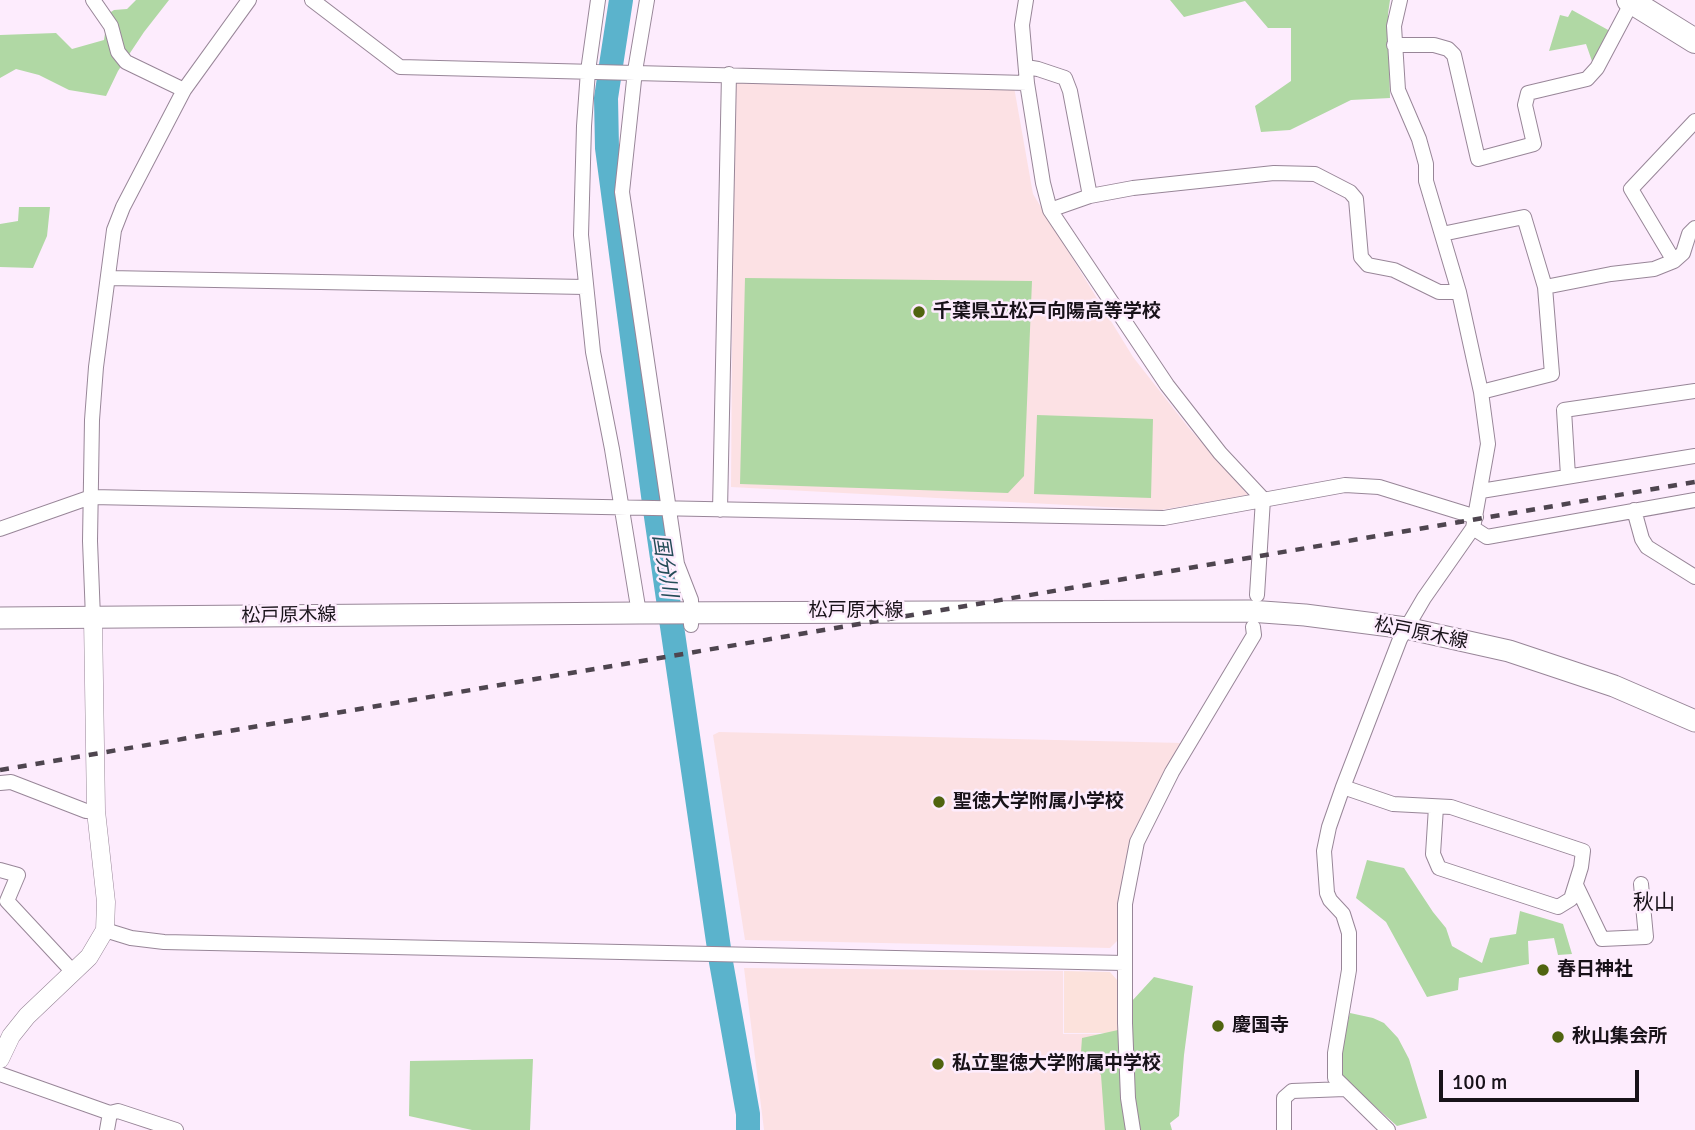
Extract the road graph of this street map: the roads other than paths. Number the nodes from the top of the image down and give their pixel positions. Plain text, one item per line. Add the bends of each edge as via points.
1 (93, 0) edge
2 (249, 0) edge
3 (312, 0) edge
4 (598, 0) edge
5 (647, 0) edge
6 (1026, 0) edge
7 (1400, 0) edge
8 (1630, 1) edge
9 (1695, 41) edge
10 (1394, 45) junction
11 (1026, 67) junction
12 (592, 71) junction
13 (630, 71) junction
14 (730, 74) junction
15 (1027, 83) junction
16 (184, 90) junction
17 (1695, 121) edge
18 (1090, 195) junction
19 (1050, 210) junction
20 (1695, 228) edge
21 (1442, 234) junction
22 (1690, 247) edge
23 (1674, 261) junction
24 (109, 278) junction
25 (585, 288) junction
26 (1545, 288) junction
27 (1459, 292) junction
28 (1695, 391) edge
29 (1481, 392) junction
30 (1695, 456) edge
31 (1568, 477) junction
32 (1481, 491) junction
33 (91, 496) junction
34 (1263, 499) junction
35 (1695, 500) edge
36 (620, 508) junction
37 (669, 509) junction
38 (720, 510) junction
39 (1634, 510) junction
40 (1474, 522) junction
41 (0, 529) edge
42 (1695, 577) edge
43 (1257, 595) dead end
44 (639, 612) junction
45 (0, 618) edge
46 (93, 618) junction
47 (691, 619) junction
48 (1253, 626) dead end
49 (1406, 628) junction
50 (1695, 721) edge
51 (0, 782) edge
52 (1343, 786) junction
53 (1436, 807) junction
54 (96, 811) junction
55 (0, 870) edge
56 (1641, 884) dead end
57 (1576, 885) junction
58 (105, 930) junction
59 (1124, 963) junction
60 (73, 972) junction
61 (0, 1059) edge
62 (0, 1074) edge
63 (1345, 1089) junction
64 (110, 1113) junction
65 (107, 1130) edge
66 (176, 1130) edge
67 (1133, 1130) edge
68 (1284, 1130) edge
69 (1388, 1130) edge

1 - 16 street via 111,26 125,62
2 - 16 street
3 - 12 street via 400,67
4 - 12 street
5 - 13 street
6 - 11 street via 1022,25
7 - 10 street
8 - 9 highway
8 - 10 street via 1598,68 1587,79 1528,93 1525,105 1534,144 1478,159 1454,55 1434,45
10 - 21 street via 1398,90 1419,139
11 - 15 street
11 - 18 street via 1065,78
12 - 13 street
12 - 25 street via 582,181
13 - 14 street
13 - 37 street via 622,192
14 - 15 street
14 - 38 street
15 - 19 street
16 - 24 street via 117,219
17 - 23 street via 1631,189
18 - 19 street
18 - 27 street via 1223,177 1315,174 1356,199 1361,257 1368,264 1395,270 1439,292
19 - 34 street via 1167,385
20 - 22 street via 1689,234
21 - 26 street via 1524,216
21 - 27 street
22 - 23 street
23 - 26 street via 1654,269
24 - 25 street
24 - 33 street via 96,367
25 - 36 street
26 - 29 street via 1552,374
27 - 29 street
28 - 31 street via 1564,410
29 - 32 street via 1488,443
30 - 31 street
31 - 32 street
32 - 40 street
33 - 36 street
33 - 41 street
33 - 46 street
34 - 38 street via 1164,517
34 - 40 street via 1369,485
34 - 43 street
35 - 39 street
36 - 37 street
36 - 44 street
37 - 38 street
37 - 47 street
39 - 40 street via 1487,537
39 - 42 street via 1647,547
40 - 49 street
44 - 46 main road, 松戸原木線
44 - 47 main road, 松戸原木線
45 - 46 main road, 松戸原木線
46 - 54 street
47 - 49 main road, 松戸原木線 via 1249,611
48 - 59 street via 1254,635 1172,772 1137,842 1125,904
49 - 50 main road, 松戸原木線 via 1508,652 1614,685
49 - 52 street
51 - 54 street
52 - 53 street via 1393,804
52 - 63 street via 1329,827 1324,863 1330,900 1343,914 1349,933 1349,970 1335,1069 1335,1078
53 - 57 street via 1451,807 1583,852
53 - 57 street via 1433,854 1439,868 1558,907 1571,899
54 - 58 street
55 - 60 street via 18,875 7,901
56 - 57 street via 1646,937 1602,939
58 - 59 street via 164,942
58 - 60 street via 89,957
59 - 67 street
60 - 61 street via 27,1016
62 - 64 street
63 - 68 street via 1292,1091 1284,1098
63 - 69 street
64 - 65 street
64 - 66 street via 118,1111

